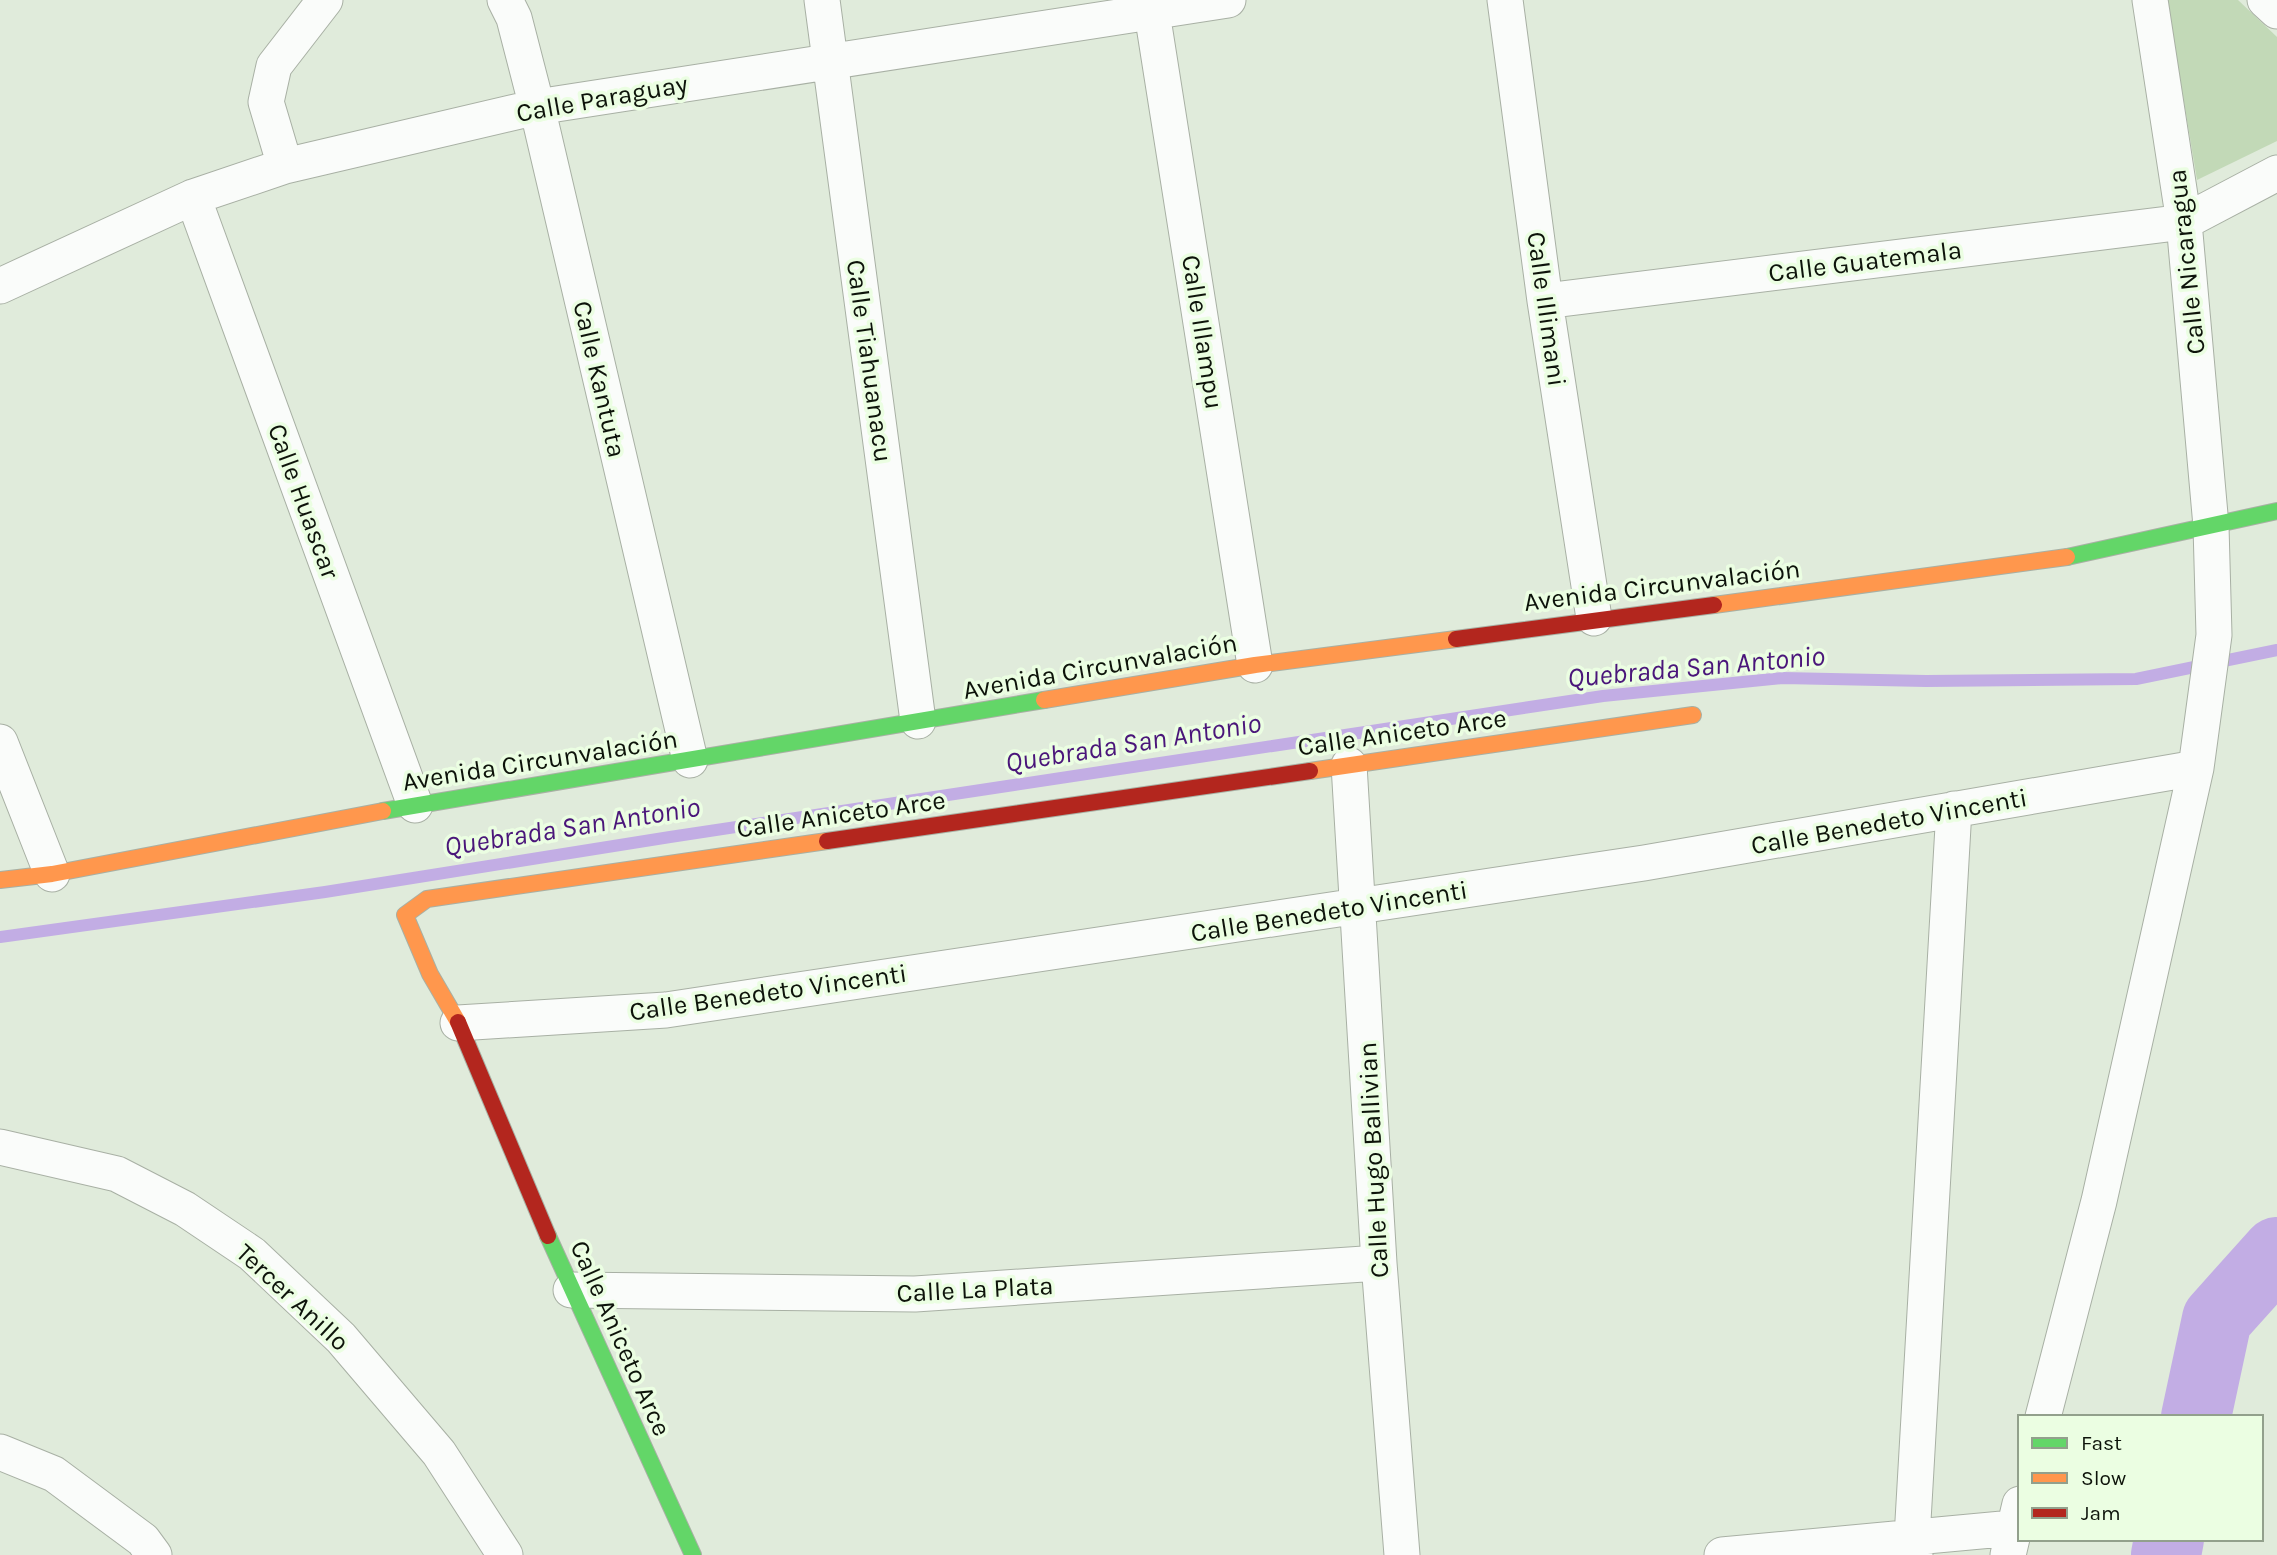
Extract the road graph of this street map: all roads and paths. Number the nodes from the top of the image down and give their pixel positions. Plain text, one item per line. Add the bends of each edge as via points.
1 (325, 0) edge
2 (506, 0) edge
3 (822, 0) edge
4 (1227, 0) edge
5 (1505, 0) edge
6 (2150, 0) edge
7 (2265, 0) edge
8 (1151, 6) edge
9 (2277, 11) edge
10 (830, 61) junction
11 (537, 107) junction
12 (285, 166) junction
13 (2277, 173) edge
14 (193, 197) junction
15 (2184, 222) junction
16 (0, 286) edge
17 (1545, 301) junction
18 (2255, 498) dead end
19 (2277, 511) edge
20 (2211, 526) junction
21 (1594, 618) junction
22 (1255, 664) junction
23 (1693, 715) dead end
24 (918, 721) junction
25 (0, 742) edge
26 (690, 760) junction
27 (1349, 765) junction
28 (2196, 768) junction
29 (415, 805) junction
30 (1954, 809) junction
31 (52, 874) junction
32 (0, 880) edge
33 (1358, 906) junction
34 (458, 1023) junction
35 (0, 1147) edge
36 (1379, 1263) junction
37 (571, 1290) junction
38 (2044, 1415) edge
39 (0, 1452) edge
40 (2014, 1529) edge
41 (1914, 1546) edge
42 (154, 1555) edge
43 (505, 1555) edge
44 (693, 1555) edge
45 (1402, 1555) edge
46 (1722, 1555) edge

1 - 12 street via 274,66 266,102
2 - 11 street, Calle Kantuta
3 - 10 street, Calle Tiahuanacu
4 - 8 street, Calle Paraguay
5 - 17 street, Calle Illimani
6 - 15 street, Calle Nicaragua
7 - 9 street
8 - 10 street, Calle Paraguay
8 - 22 street, Calle Illampu
10 - 11 street, Calle Paraguay
10 - 24 street, Calle Tiahuanacu
11 - 12 street, Calle Paraguay
11 - 26 street, Calle Kantuta
12 - 14 street, Calle Paraguay
13 - 15 street
14 - 16 street, Calle Paraguay
14 - 29 street, Calle Huascar
15 - 17 street, Calle Guatemala
15 - 20 street, Calle Nicaragua
17 - 21 street, Calle Illimani
18 - 20 main road
19 - 20 main road, Avenida Circunvalación
20 - 21 main road, Avenida Circunvalación via 2060,559
20 - 28 street, Calle Nicaragua via 2214,635
21 - 22 main road, Avenida Circunvalación
22 - 24 main road, Avenida Circunvalación
23 - 27 main road, Calle Aniceto Arce
24 - 26 main road, Avenida Circunvalación
25 - 31 street
26 - 29 main road, Avenida Circunvalación
27 - 33 street, Calle Hugo Ballivian
27 - 34 main road, Calle Aniceto Arce via 427,899 405,915 430,974
28 - 30 street, Calle Benedeto Vincenti
28 - 38 street, Calle Nicaragua via 2099,1201
29 - 31 main road, Avenida Circunvalación
30 - 33 street, Calle Benedeto Vincenti via 1644,863
30 - 41 street
31 - 32 main road, Avenida Circunvalación
33 - 34 street, Calle Benedeto Vincenti via 666,1010
33 - 36 street, Calle Hugo Ballivian
34 - 37 main road, Calle Aniceto Arce
35 - 43 street, Tercer Anillo via 117,1174 185,1209 252,1254 341,1338 439,1453
36 - 37 street, Calle La Plata via 915,1294
36 - 45 street, Calle Hugo Ballivian
37 - 44 main road, Calle Aniceto Arce
39 - 42 street via 54,1474 143,1540
40 - 41 street
41 - 46 street

